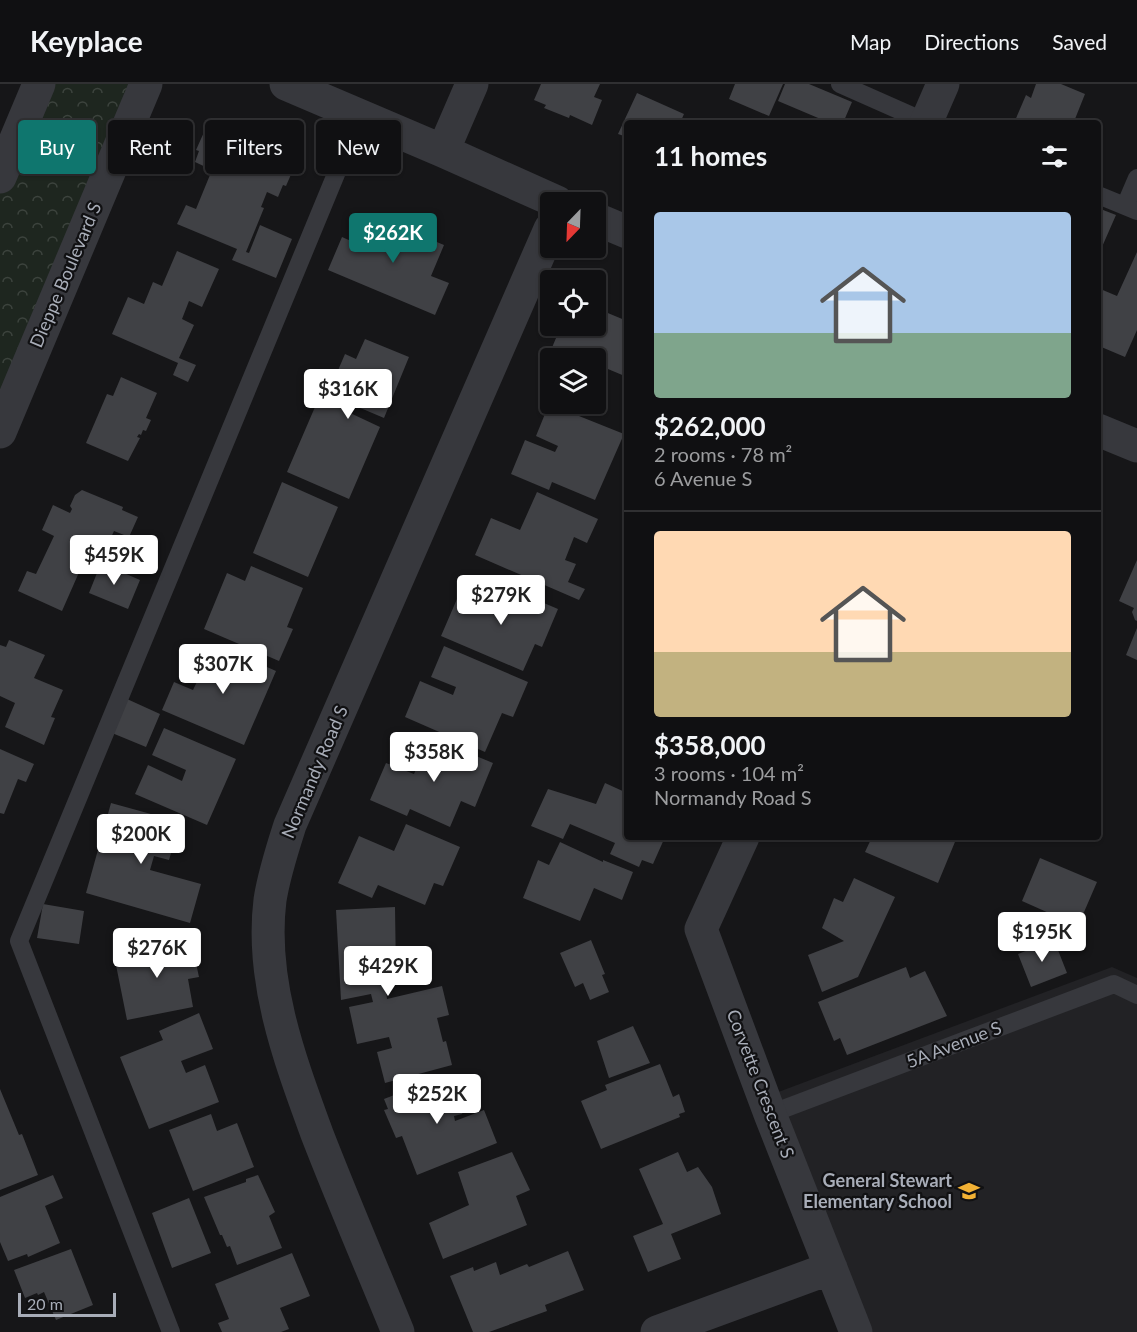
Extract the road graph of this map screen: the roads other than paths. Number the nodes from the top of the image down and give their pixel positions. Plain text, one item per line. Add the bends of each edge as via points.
1 (39, 84) edge
2 (146, 84) edge
3 (286, 84) edge
4 (472, 84) edge
5 (840, 84) edge
6 (943, 84) edge
7 (360, 116) junction
8 (919, 120) edge
9 (927, 120) edge
10 (443, 151) junction
11 (0, 177) edge
12 (1137, 178) edge
13 (540, 194) edge
14 (1101, 196) edge
15 (1131, 209) edge
16 (606, 223) edge
17 (624, 231) edge
18 (540, 252) edge
19 (1101, 431) edge
20 (0, 432) edge
21 (1137, 446) edge
22 (742, 840) edge
23 (1137, 995) edge
24 (771, 1114) junction
25 (831, 1268) junction
26 (171, 1332) edge
27 (398, 1332) edge
28 (657, 1332) edge
29 (856, 1332) edge

1 - 11 street
2 - 20 street, Dieppe Boulevard S
3 - 7 street
4 - 10 street
5 - 8 lane
6 - 9 street
7 - 10 street
7 - 26 lane via 19,941
10 - 13 street
12 - 15 lane
14 - 15 lane
16 - 17 street
18 - 27 street, Normandy Road S via 290,825 270,900 271,973 294,1072
19 - 21 street
22 - 24 street, Corvette Crescent S via 701,929
23 - 24 lane, 5A Avenue S via 1114,984
24 - 25 street, Corvette Crescent S
25 - 28 street
25 - 29 street, Corvette Crescent S

